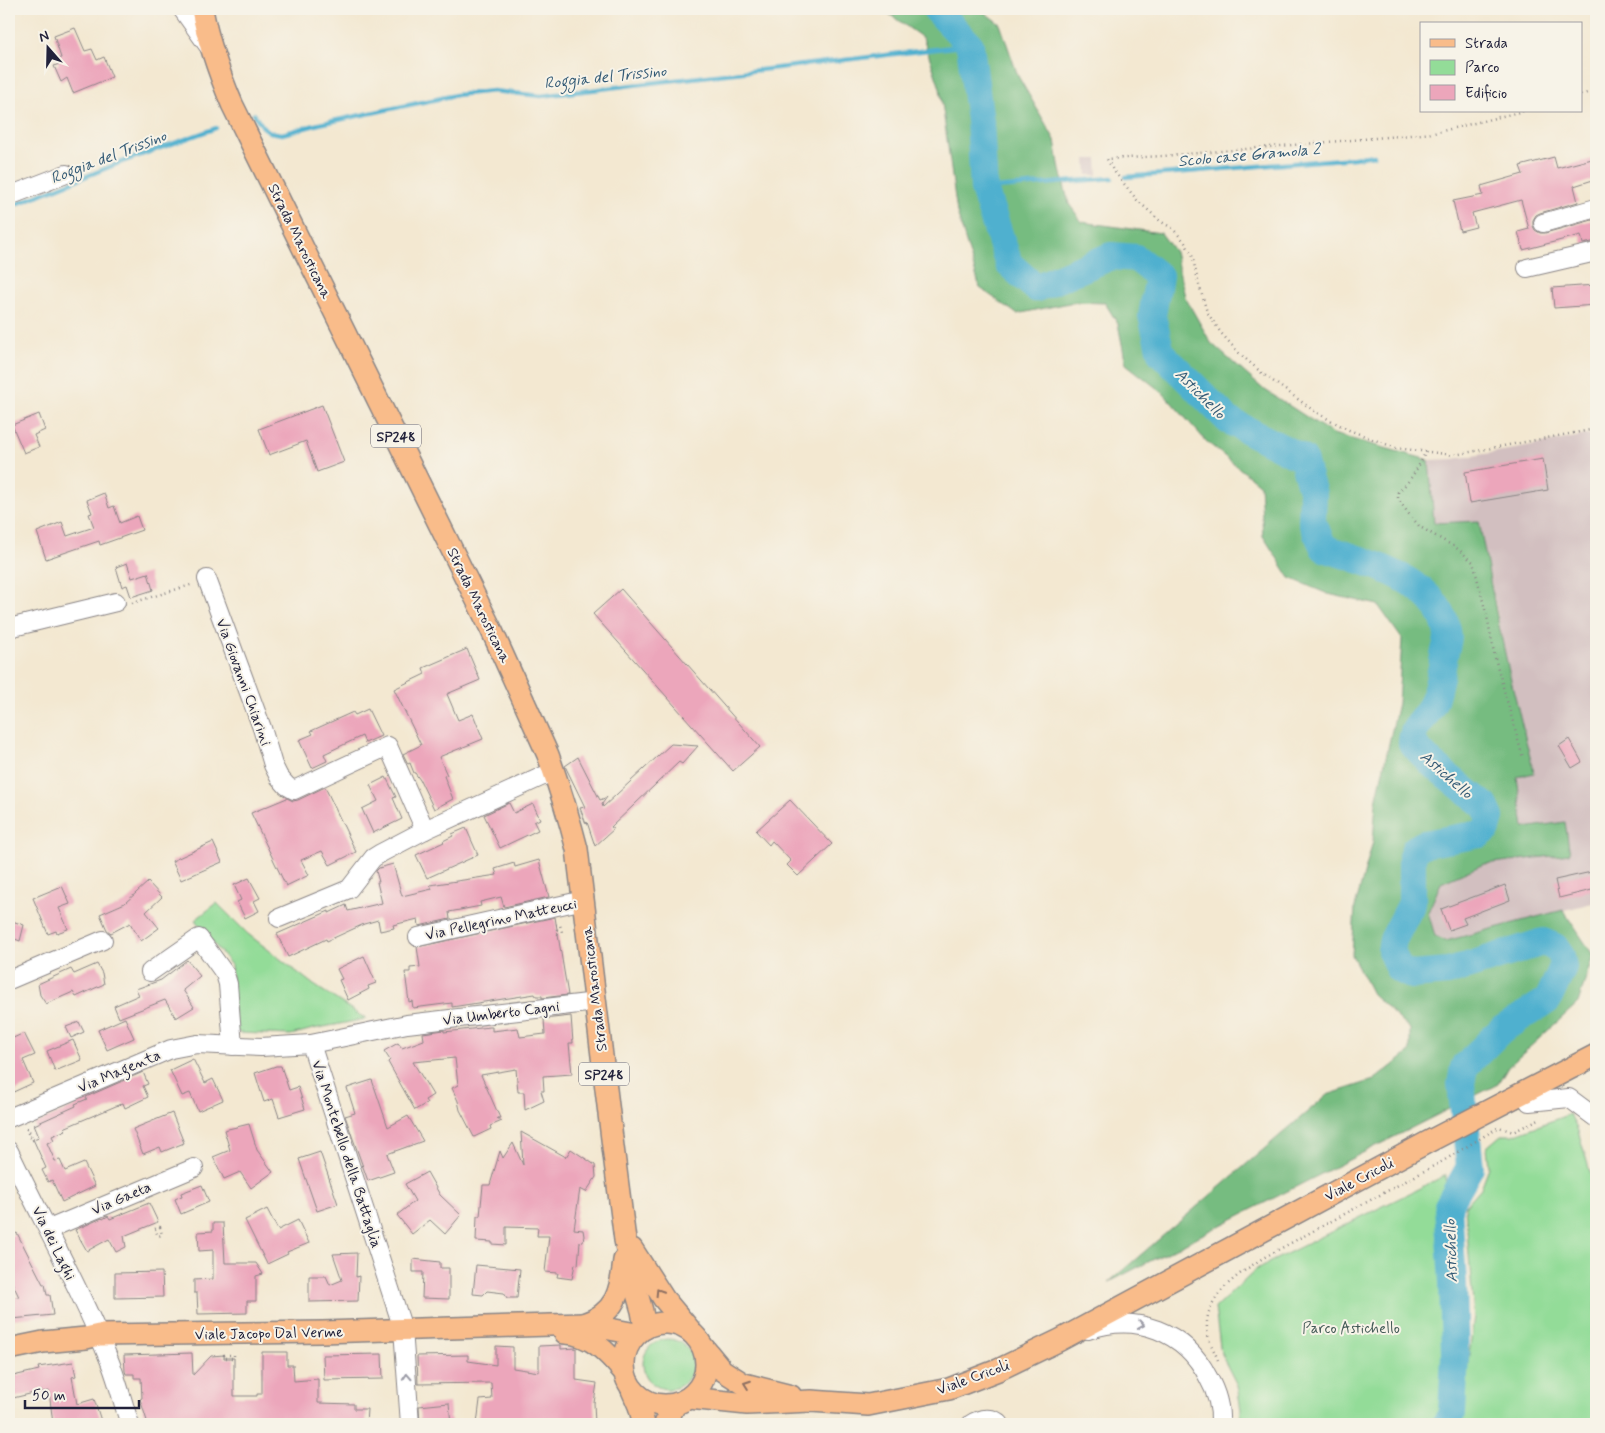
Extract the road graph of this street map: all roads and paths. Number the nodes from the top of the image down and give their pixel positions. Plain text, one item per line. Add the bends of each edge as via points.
1 (182, 9) edge
2 (202, 9) edge
3 (211, 51) junction
4 (1596, 90) edge
5 (1582, 95) edge
6 (1520, 112) edge
7 (66, 174) dead end
8 (9, 196) edge
9 (1596, 208) edge
10 (1543, 223) dead end
11 (1596, 252) edge
12 (1527, 268) dead end
13 (1596, 429) edge
14 (1426, 451) junction
15 (207, 579) joint
16 (116, 602) joint
17 (9, 628) edge
18 (1523, 758) dead end
19 (554, 771) junction
20 (425, 830) junction
21 (584, 900) junction
22 (279, 918) dead end
23 (418, 937) dead end
24 (103, 940) dead end
25 (150, 972) dead end
26 (9, 980) edge
27 (596, 1002) junction
28 (407, 1024) joint
29 (311, 1044) junction
30 (233, 1046) junction
31 (1596, 1056) edge
32 (1529, 1102) junction
33 (1544, 1116) dead end
34 (9, 1118) edge
35 (1596, 1118) edge
36 (1489, 1123) junction
37 (33, 1140) joint
38 (9, 1151) edge
39 (1434, 1153) junction
40 (194, 1168) dead end
41 (49, 1229) junction
42 (626, 1240) junction
43 (583, 1324) junction
44 (530, 1326) junction
45 (404, 1329) junction
46 (690, 1330) junction
47 (641, 1331) junction
48 (99, 1335) junction
49 (1060, 1340) junction
50 (704, 1347) junction
51 (9, 1349) edge
52 (1220, 1363) dead end
53 (627, 1378) junction
54 (682, 1401) junction
55 (811, 1401) junction
56 (130, 1424) edge
57 (410, 1424) edge
58 (644, 1424) edge
59 (665, 1424) edge
60 (971, 1424) edge
61 (1000, 1424) edge
62 (1220, 1424) edge

1 - 3 street
2 - 3 main road, Strada Marosticana / SP248
3 - 19 main road, Strada Marosticana / SP248 via 232,104 492,631
4 - 5 path
6 - 14 path via 1434,133 1107,159 1137,200 1184,241 1192,255 1207,312 1239,353 1317,413 1349,430 1396,448
7 - 8 street
9 - 10 street
11 - 12 street
13 - 14 path via 1454,455
14 - 18 path via 1409,481 1398,492 1398,499 1420,527 1458,549 1473,562
15 - 16 path via 121,606
15 - 20 street, Via Giovanni Chiarini via 279,777 294,790 388,746
16 - 17 street
19 - 20 street
19 - 21 main road, Strada Marosticana / SP248 via 577,849
20 - 22 street via 373,858 349,889
21 - 23 street, Via Pellegrino Matteucci
21 - 27 main road, Strada Marosticana / SP248
24 - 26 street
25 - 30 street via 199,938 225,974
27 - 28 street, Via Umberto Cagni
27 - 42 main road, Strada Marosticana / SP248
28 - 29 street, Via Montebello della Battaglia
29 - 30 street, Via Magenta
29 - 45 street, Via Montebello della Battaglia
30 - 34 street, Via Magenta via 197,1044 171,1049
31 - 32 main road, Viale Cricoli
31 - 36 main road, Viale Cricoli
32 - 35 street via 1569,1098
32 - 36 main road, Viale Cricoli
33 - 36 path via 1513,1132
36 - 39 main road, Viale Cricoli
36 - 39 path
37 - 37 path via 31,1141 26,1128 28,1128
38 - 41 street, Via dei Laghi
39 - 49 main road, Viale Cricoli via 1124,1305
39 - 52 path via 1263,1258 1226,1285 1211,1307 1207,1321 1208,1336
40 - 41 street, Via Gaeta
41 - 48 street, Via dei Laghi
42 - 43 main road, Strada Marosticana via 622,1283 617,1297 603,1314
46 -> 42 main road, Strada Marosticana / SP248 via 664,1300
42 - 47 main road, Strada Marosticana / SP248 via 642,1312
43 - 44 main road, Viale Jacopo Dal Verme
43 - 47 main road, Viale Jacopo Dal Verme
44 - 45 main road, Viale Jacopo Dal Verme
44 - 53 main road, Viale Jacopo Dal Verme via 582,1335 613,1358
45 - 48 main road, Viale Jacopo Dal Verme
57 -> 45 street, Via Montebello della Battaglia
46 - 47 main road via 668,1322
46 - 50 main road, SP248
47 - 53 main road via 628,1345 624,1358
48 - 51 main road, Viale Jacopo Dal Verme
48 - 56 street, Via dei Laghi
49 - 55 main road, Viale Cricoli via 949,1389 868,1405
49 -> 62 street via 1102,1325 1128,1323 1154,1327 1182,1342 1200,1361 1216,1392
50 - 54 main road via 707,1370 704,1380 698,1390
55 -> 50 main road, Viale Cricoli via 744,1384 722,1370
53 - 54 main road via 638,1395 649,1402 662,1406
53 - 58 main road
54 - 55 main road, Viale Cricoli via 747,1404
54 - 59 main road
60 - 61 street via 989,1418

